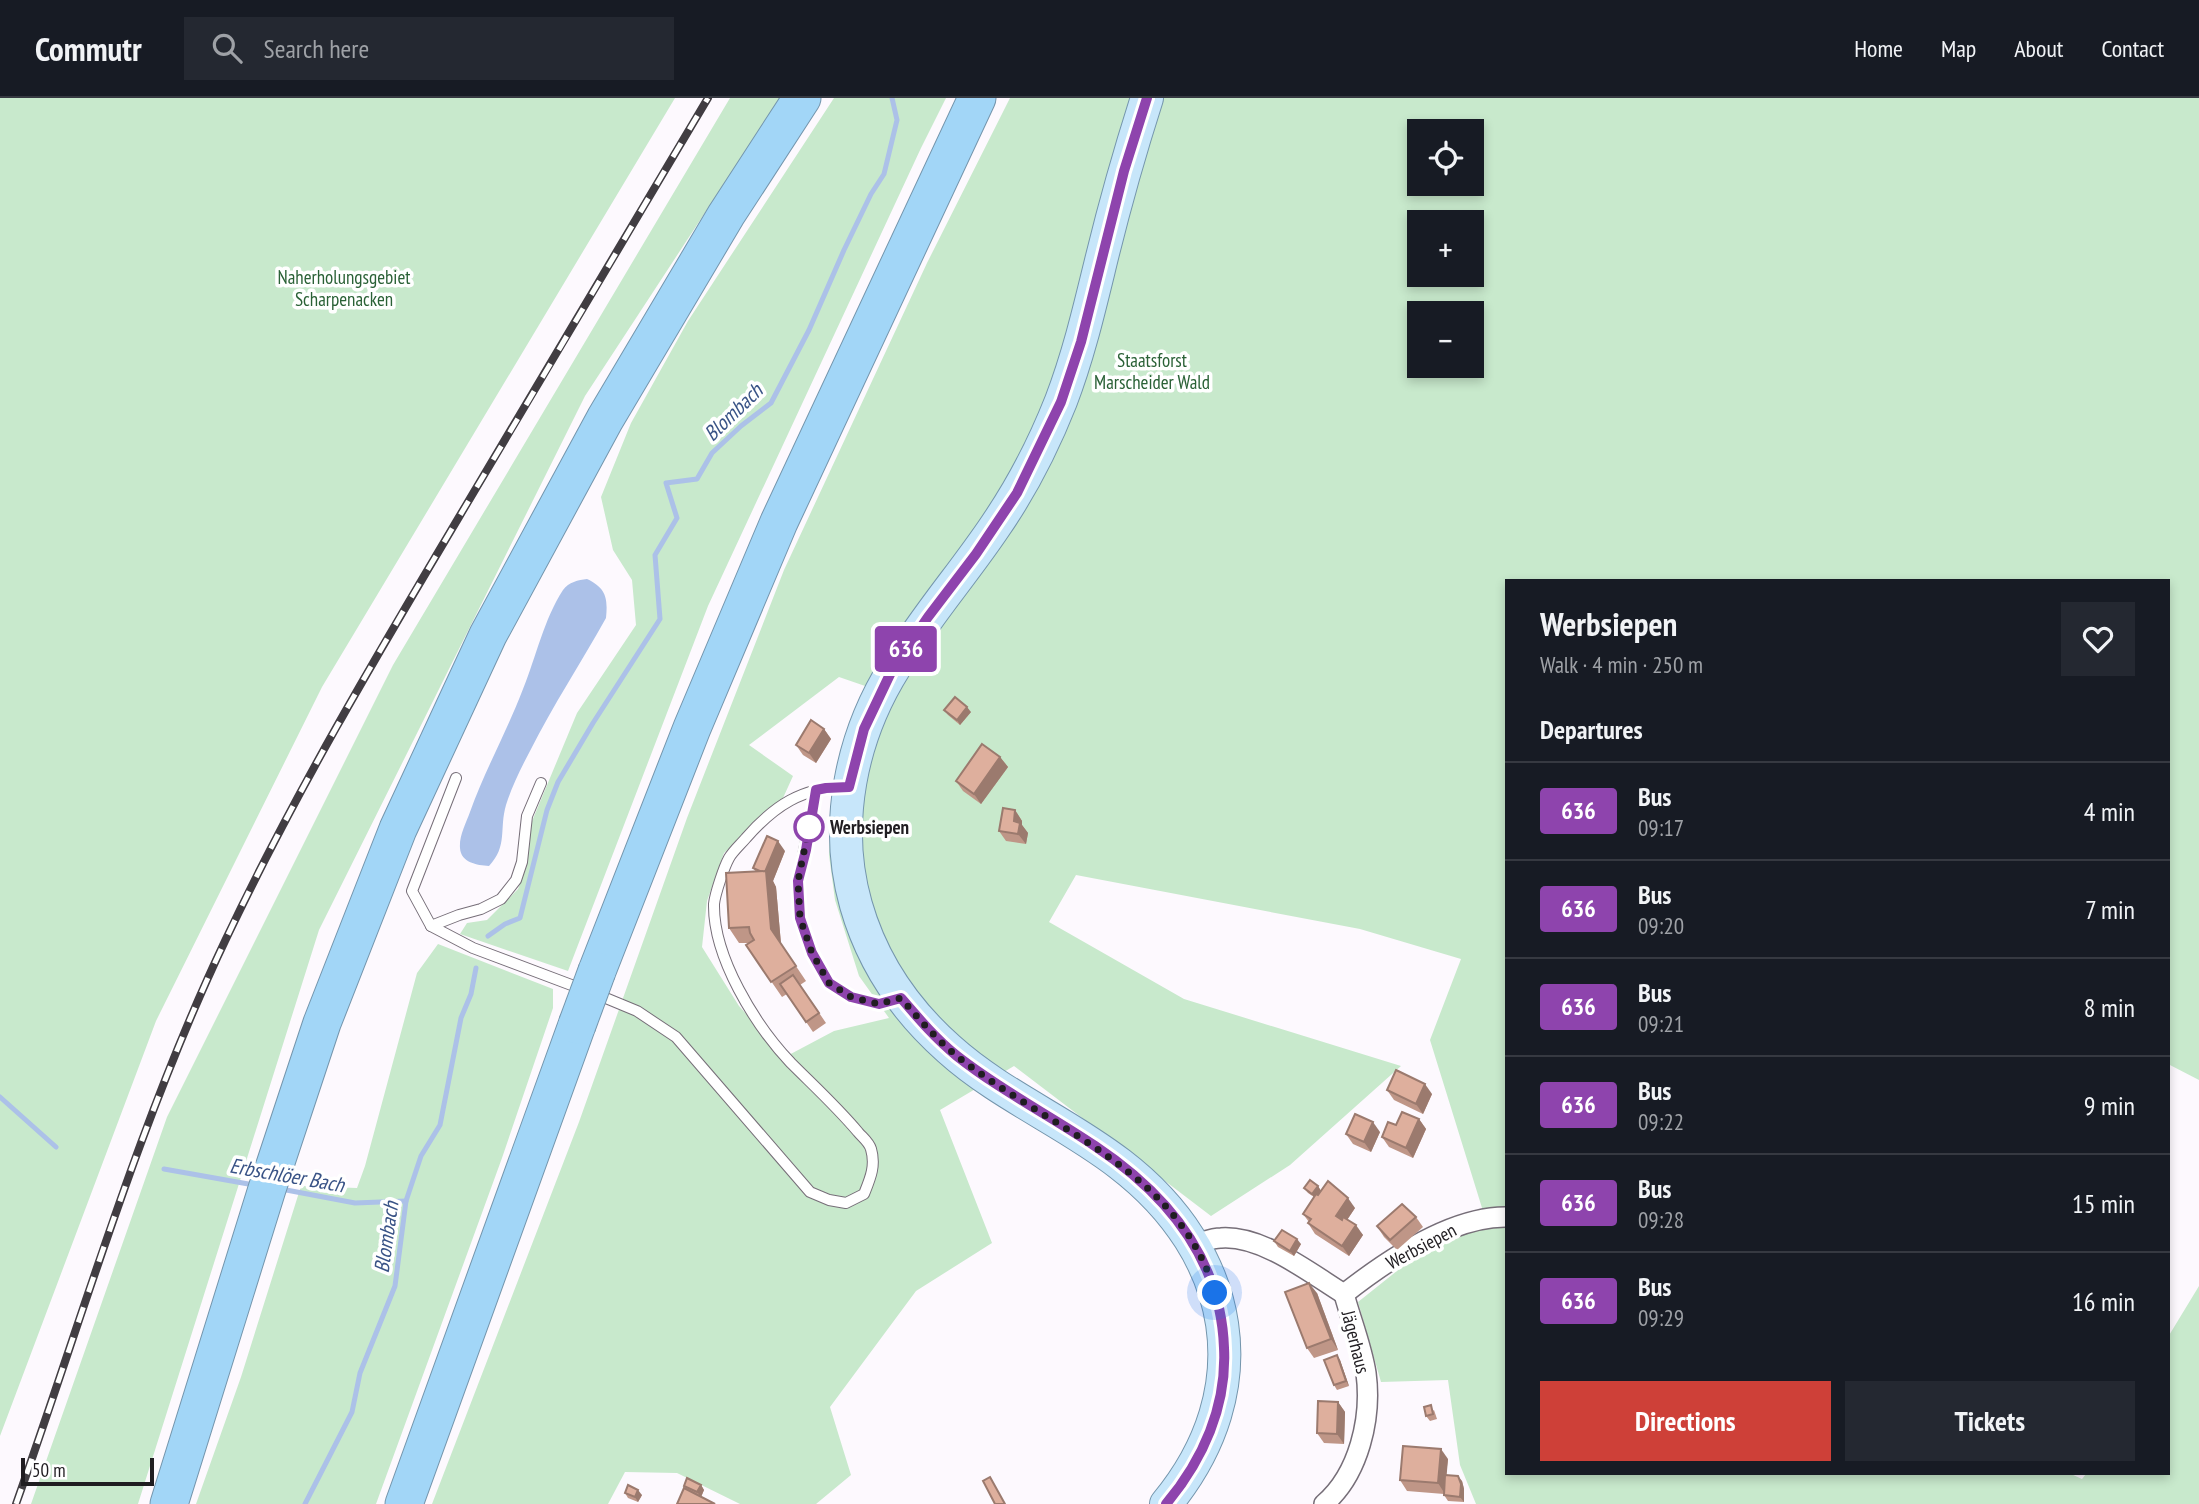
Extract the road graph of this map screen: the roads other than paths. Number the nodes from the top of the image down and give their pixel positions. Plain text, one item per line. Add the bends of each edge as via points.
1 (802, 98) edge
2 (977, 98) edge
3 (1147, 98) edge
4 (456, 778) dead end
5 (541, 783) dead end
6 (849, 787) junction
7 (816, 790) junction
8 (431, 926) junction
9 (901, 998) junction
10 (1505, 1217) edge
11 (1195, 1244) junction
12 (1344, 1294) junction
13 (169, 1504) edge
14 (404, 1504) edge
15 (1166, 1504) edge
16 (1324, 1504) edge

1 - 13 highway via 726,215 605,419 488,635 398,829 322,1023
2 - 14 highway, bridge via 779,522 692,728 597,971
3 - 6 main road via 1061,402 1010,504 893,668 864,729
4 - 8 lane via 412,891
5 - 8 lane via 527,816 516,880 501,899
6 - 7 lane
6 - 9 main road via 846,836 850,884 864,931
7 - 8 lane via 787,802 758,824 729,858 714,901 716,932 724,960 768,1034 871,1146 873,1171 864,1194 846,1203 810,1192 676,1037 637,1011 473,948
7 - 9 lane via 798,881 800,918 812,953 829,983 851,997 879,1004
9 - 11 main road via 958,1057 1137,1177
10 - 12 street, Werbsiepen via 1475,1219 1456,1226 1366,1276
11 - 12 street via 1224,1238 1258,1245
11 - 15 main road via 1210,1274 1221,1318 1224,1372 1211,1431 1188,1476
12 - 16 street, Jägerhaus via 1366,1371 1365,1420 1356,1457 1341,1487

